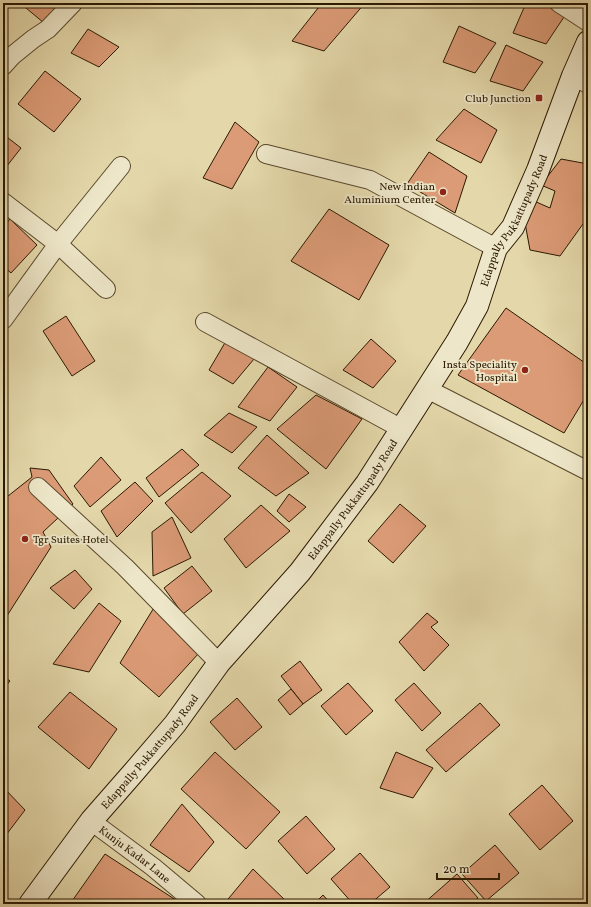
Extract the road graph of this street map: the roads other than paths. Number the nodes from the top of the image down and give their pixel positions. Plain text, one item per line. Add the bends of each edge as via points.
1 (73, 3) edge
2 (559, 3) edge
3 (588, 22) edge
4 (588, 42) edge
5 (3, 66) edge
6 (580, 80) edge
7 (266, 154) dead end
8 (121, 166) dead end
9 (3, 202) edge
10 (58, 244) junction
11 (496, 248) junction
12 (106, 289) dead end
13 (3, 320) edge
14 (205, 322) dead end
15 (427, 390) junction
16 (402, 429) junction
17 (588, 471) edge
18 (38, 487) dead end
19 (220, 663) junction
20 (91, 821) junction
21 (30, 904) edge
22 (197, 904) edge

1 - 5 street via 48,29 32,39
2 - 3 street
4 - 6 main road, Edappally Pukkattupady Road
6 - 11 main road, Edappally Pukkattupady Road via 513,227
7 - 11 street via 370,180
8 - 10 street
9 - 10 street
10 - 12 street
10 - 13 street
11 - 15 main road, Edappally Pukkattupady Road via 477,306
14 - 16 street
15 - 16 main road, Edappally Pukkattupady Road
15 - 17 street
16 - 19 main road, Edappally Pukkattupady Road via 367,483 300,572
18 - 19 street via 125,567
19 - 20 main road, Edappally Pukkattupady Road via 175,724
20 - 21 main road, Edappally Pukkattupady Road
20 - 22 street, Kunju Kadar Lane via 153,867

